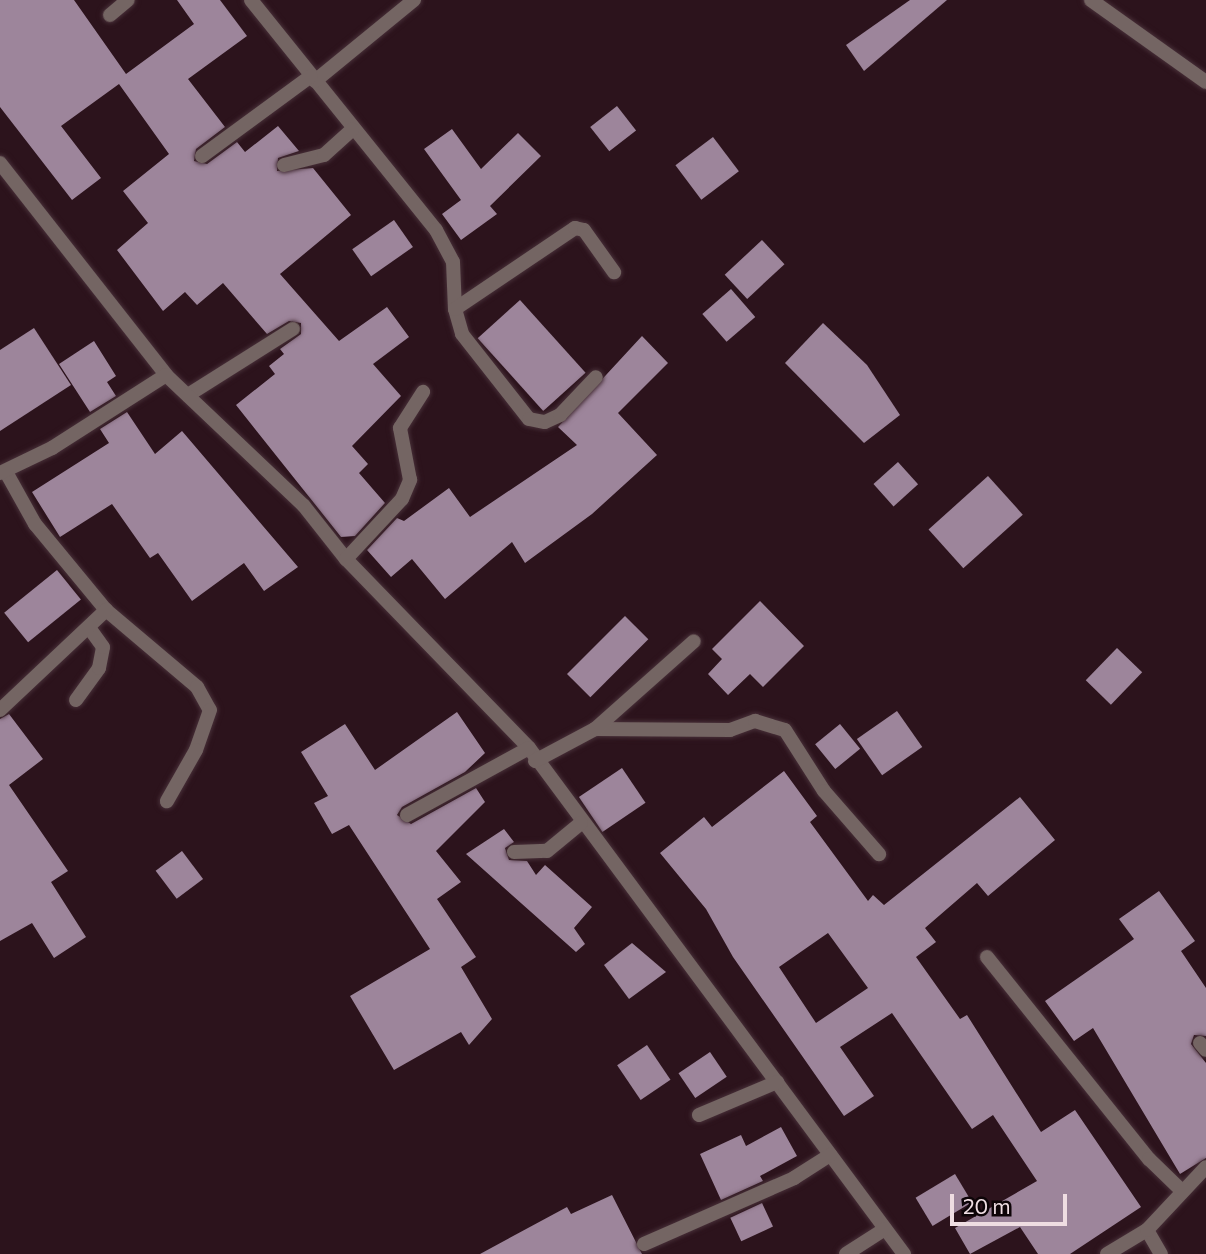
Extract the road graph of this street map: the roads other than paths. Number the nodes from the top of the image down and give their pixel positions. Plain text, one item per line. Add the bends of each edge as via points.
1 (128, 0) edge
2 (251, 0) edge
3 (414, 0) edge
4 (1091, 0) edge
5 (110, 15) dead end
6 (313, 79) junction
7 (1206, 82) edge
8 (352, 130) junction
9 (202, 156) dead end
10 (0, 163) edge
11 (284, 165) dead end
12 (614, 272) dead end
13 (455, 309) junction
14 (293, 329) dead end
15 (166, 375) junction
16 (596, 377) dead end
17 (423, 392) dead end
18 (188, 395) junction
19 (3, 473) edge
20 (346, 559) junction
21 (106, 610) junction
22 (90, 629) junction
23 (694, 641) dead end
24 (76, 700) dead end
25 (0, 710) edge
26 (596, 729) junction
27 (532, 754) junction
28 (167, 800) dead end
29 (407, 815) dead end
30 (581, 823) junction
31 (514, 852) dead end
32 (879, 854) dead end
33 (988, 957) dead end
34 (777, 1082) junction
35 (699, 1115) dead end
36 (830, 1155) junction
37 (1206, 1167) edge
38 (1182, 1191) junction
39 (885, 1228) junction
40 (1147, 1230) junction
41 (644, 1244) dead end
42 (846, 1254) edge
43 (904, 1254) edge
44 (1107, 1254) edge
45 (1161, 1254) edge

1 - 5 street
2 - 6 street
3 - 6 street
4 - 7 street
6 - 8 street
6 - 9 street
8 - 11 street via 324,155
8 - 13 street via 436,230 453,262
10 - 15 street
12 - 13 street via 583,230 575,228
13 - 16 street via 462,334 529,419 545,422 560,415
14 - 18 street
15 - 18 street
15 - 19 street
17 - 20 street via 400,428 410,480 402,499
18 - 20 street via 304,506
19 - 21 street via 35,524
20 - 27 street
21 - 22 street
21 - 28 street via 197,688 210,710 197,750
22 - 24 street via 103,647 99,668
22 - 25 street
23 - 26 street
26 - 27 street
26 - 32 street via 730,730 755,721 785,730 824,791
27 - 29 street
27 - 30 street
30 - 31 street via 547,851
30 - 34 street via 638,890
33 - 38 street via 1149,1159
34 - 35 street
34 - 36 street
36 - 39 street
36 - 41 street via 794,1178
37 - 38 street
38 - 40 street
39 - 42 street
39 - 43 street
40 - 44 street
40 - 45 street

